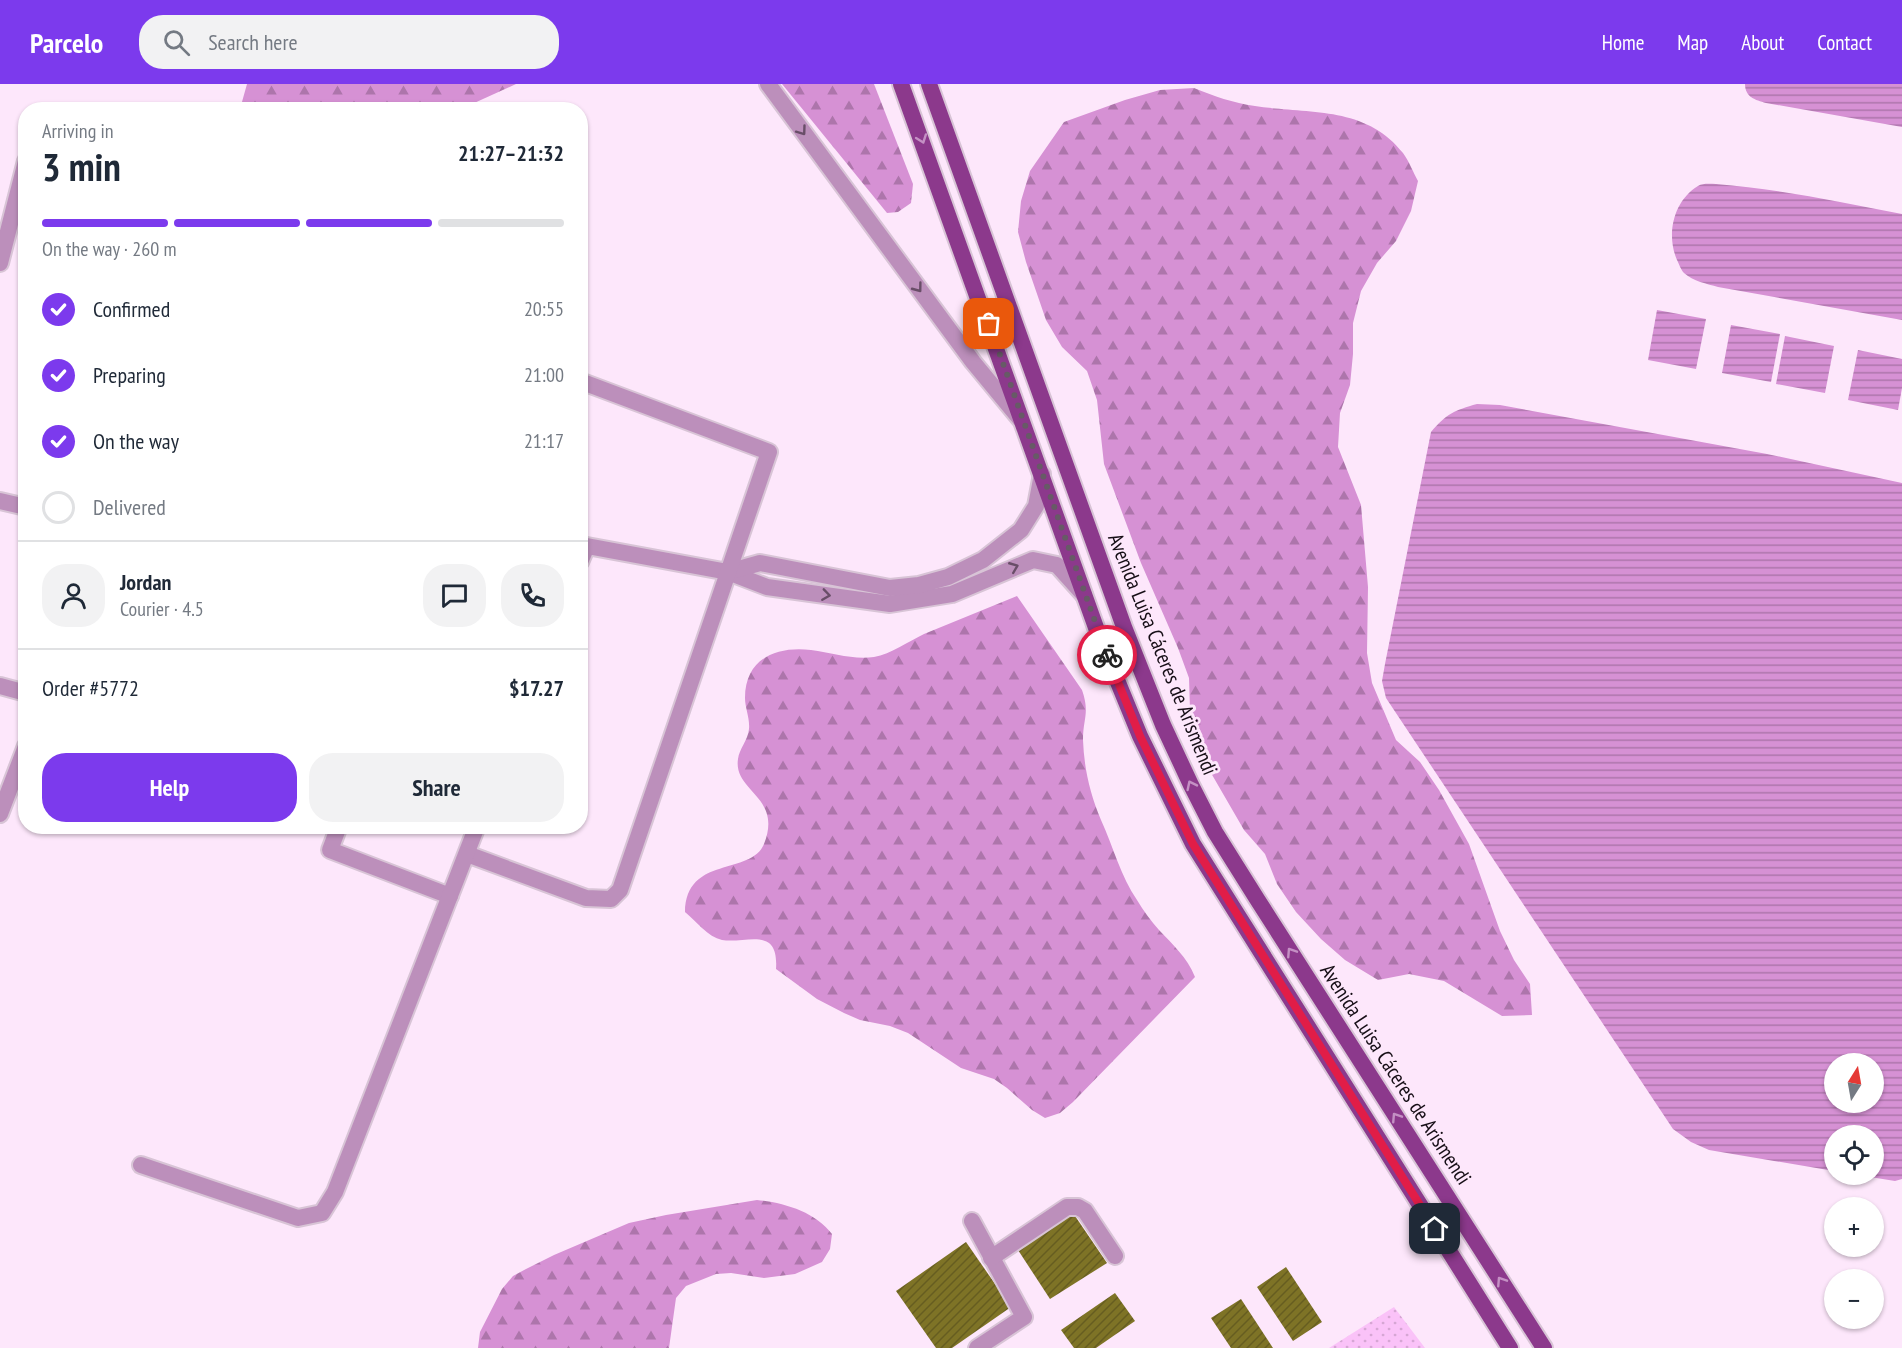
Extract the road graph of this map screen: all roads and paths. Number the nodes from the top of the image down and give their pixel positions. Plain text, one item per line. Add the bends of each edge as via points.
1 (768, 84) edge
2 (902, 84) edge
3 (929, 84) edge
4 (18, 192) edge
5 (0, 263) edge
6 (588, 384) edge
7 (1024, 424) junction
8 (1042, 474) junction
9 (0, 501) edge
10 (18, 505) edge
11 (588, 546) edge
12 (796, 570) junction
13 (728, 572) junction
14 (792, 590) junction
15 (920, 592) junction
16 (1085, 596) junction
17 (0, 686) edge
18 (18, 691) edge
19 (18, 767) edge
20 (0, 814) edge
21 (336, 834) edge
22 (474, 834) edge
23 (467, 854) junction
24 (450, 896) junction
25 (141, 1165) dead end
26 (972, 1221) dead end
27 (1115, 1256) dead end
28 (992, 1258) junction
29 (1514, 1302) junction
30 (977, 1348) edge
31 (1510, 1348) edge
32 (1544, 1348) edge
33 (1551, 1348) edge

1 -> 7 street via 973,362
2 -> 7 main road
29 -> 3 main road, Avenida Luisa Cáceres de Arismendi via 1215,832 1191,785 1124,627
4 - 5 street
6 - 13 street via 769,452
7 - 8 main road
8 - 15 street via 1036,506 1021,530 983,560
8 - 16 main road
9 - 10 street
11 - 13 street
12 - 13 street via 760,563
12 - 14 street
12 - 15 street
13 - 14 street via 767,587
13 - 23 street via 620,890 611,899 586,898
14 -> 15 street via 890,604
15 -> 16 street via 952,594 1033,560 1057,565
16 - 31 main road via 1140,736 1193,844
17 - 18 street
19 - 20 street
21 - 24 street via 330,850
22 - 23 street
23 - 24 street
24 - 25 street via 335,1192 322,1213 298,1218
26 - 28 street
27 - 28 street via 1085,1211 1067,1207
28 - 30 street via 1024,1317
29 - 32 main road, Avenida Luisa Cáceres de Arismendi
29 - 33 main road

